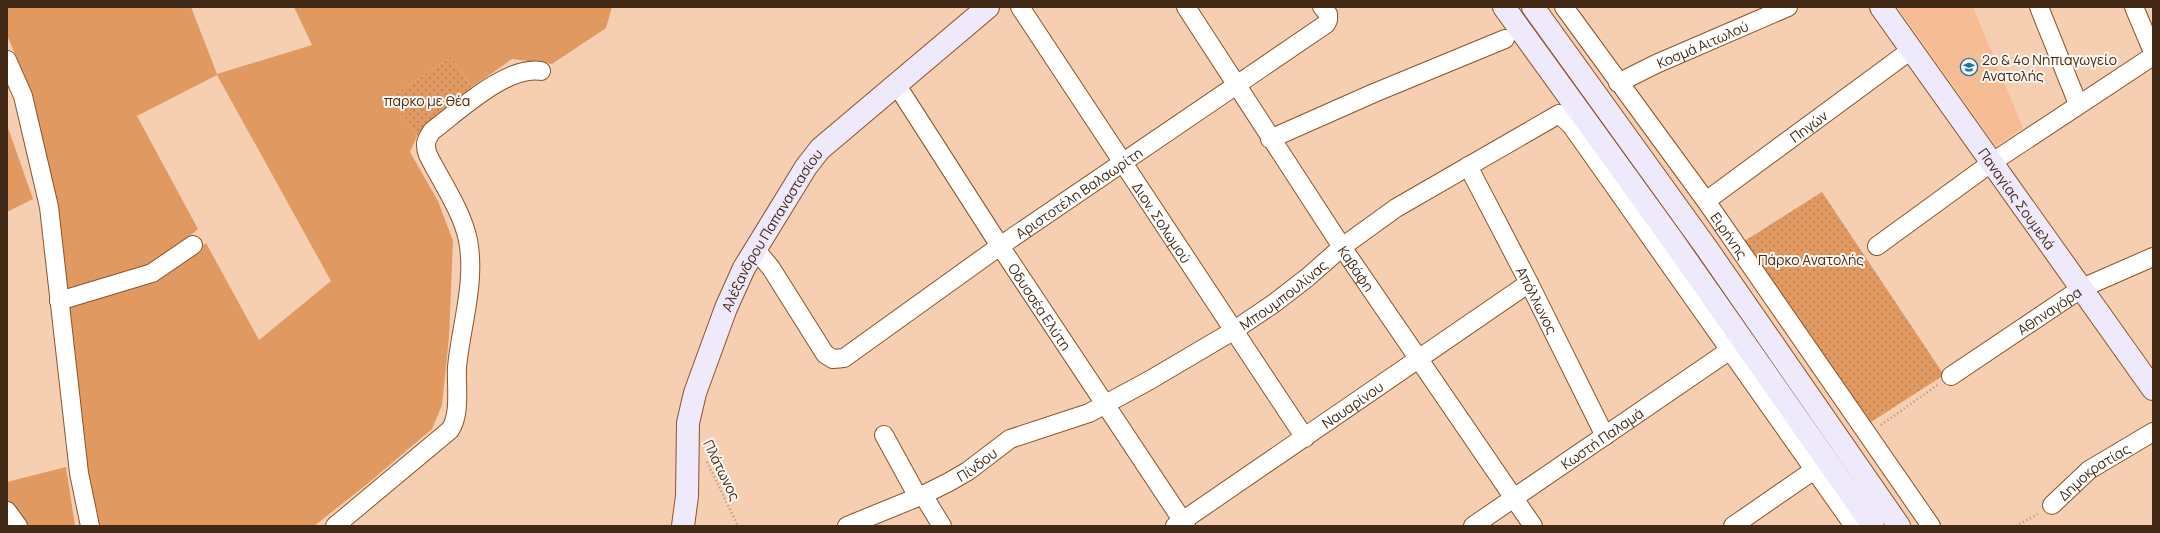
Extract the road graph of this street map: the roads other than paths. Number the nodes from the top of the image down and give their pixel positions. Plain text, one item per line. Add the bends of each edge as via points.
1 (988, 7) edge
2 (1020, 7) edge
3 (1186, 7) edge
4 (1504, 7) edge
5 (1533, 7) edge
6 (1564, 7) edge
7 (1788, 7) edge
8 (1881, 7) edge
9 (2039, 7) edge
10 (2134, 7) edge
11 (1324, 15) edge
12 (1505, 39) dead end
13 (1912, 50) junction
14 (2153, 52) edge
15 (2153, 56) edge
16 (7, 60) edge
17 (541, 71) dead end
18 (1618, 83) junction
19 (896, 84) junction
20 (1236, 86) junction
21 (2078, 104) junction
22 (1270, 139) junction
23 (1122, 162) junction
24 (1991, 163) junction
25 (1468, 166) junction
26 (1706, 201) junction
27 (193, 245) dead end
28 (1000, 246) junction
29 (1877, 246) dead end
30 (1342, 247) junction
31 (755, 250) junction
32 (2153, 258) edge
33 (1530, 283) junction
34 (2082, 288) junction
35 (58, 301) junction
36 (1233, 331) junction
37 (1730, 350) junction
38 (1418, 358) junction
39 (1951, 376) road end
40 (2153, 389) edge
41 (1105, 405) junction
42 (2153, 432) edge
43 (884, 435) dead end
44 (1604, 436) junction
45 (1305, 438) junction
46 (1814, 470) junction
47 (920, 496) junction
48 (1513, 498) junction
49 (2052, 505) road end
50 (7, 511) edge
51 (1182, 524) edge
52 (18, 526) edge
53 (90, 526) edge
54 (335, 526) edge
55 (683, 526) edge
56 (847, 526) edge
57 (942, 526) edge
58 (1473, 526) edge
59 (1533, 526) edge
60 (1733, 526) edge
61 (1854, 526) edge
62 (1873, 526) edge
63 (1899, 526) edge
64 (1931, 526) edge

1 - 19 street, Αλέξανδρου Παπαναστασίου
2 - 23 street, Διον. Σολωμού
3 - 20 street, Καβάφη
4 - 62 street via 1671,238
5 - 63 street via 1708,250
6 - 18 street, Ειρήνης
7 - 18 street, Κοσμά Αιτωλού
8 - 13 street, Παναγίας Σουμελά
9 - 21 street
10 - 14 street
11 - 20 street, Αριστοτέλη Βαλαωρίτη
12 - 22 street
13 - 24 street, Παναγίας Σουμελά
13 - 26 street, Πηγών
15 - 21 street
16 - 35 street via 22,96 48,207
17 - 54 street via 522,71 501,80 432,131 426,140 428,155 458,213 468,240 469,277 457,367 455,419 450,430
18 - 26 street, Ειρήνης
19 - 28 street, Οδυσσέα Ελύτη
19 - 31 street, Αλέξανδρου Παπαναστασίου via 814,156
20 - 22 street, Καβάφη
20 - 23 street, Αριστοτέλη Βαλαωρίτη
21 - 24 street
22 - 30 street, Καβάφη
23 - 28 street, Αριστοτέλη Βαλαωρίτη
23 - 36 street, Διον. Σολωμού
24 - 29 street
24 - 34 street, Παναγίας Σουμελά
25 - 30 street, Μπουμπουλίνας via 1396,208
25 - 33 street, Απόλλωνος
25 - 37 street, Μπουμπουλίνας via 1559,114 1570,125
26 - 64 street, Ειρήνης
27 - 35 street via 152,273
28 - 31 street, Αριστοτέλη Βαλαωρίτη via 844,358 833,359 825,354 771,268
28 - 41 street, Οδυσσέα Ελύτη
30 - 36 street, Μπουμπουλίνας via 1273,304
30 - 38 street, Καβάφη
31 - 55 street, Αλέξανδρου Παπαναστασίου via 726,308 695,393 688,423 687,496
32 - 34 street, Αθηναγόρα
33 - 38 street, Ναυαρίνου
33 - 44 street, Απόλλωνος
34 - 39 street, Αθηναγόρα
34 - 40 street, Παναγίας Σουμελά
35 - 53 street via 79,473
36 - 41 street, Μπουμπουλίνας
36 - 45 street, Διον. Σολωμού
37 - 44 street, Κωστή Παλαμά
37 - 46 street
38 - 45 street, Ναυαρίνου
38 - 48 street, Καβάφη
41 - 47 street, Πίνδου via 1075,418 1010,439 968,471
41 - 51 street, Οδυσσέα Ελύτη
42 - 49 street, Δημοκρατίας via 2089,470
43 - 47 street
44 - 48 street, Κωστή Παλαμά
45 - 51 street, Ναυαρίνου
46 - 60 street
46 - 61 street
47 - 56 street, Πίνδου
47 - 57 street
48 - 58 street, Κωστή Παλαμά
48 - 59 street, Καβάφη
50 - 52 street

